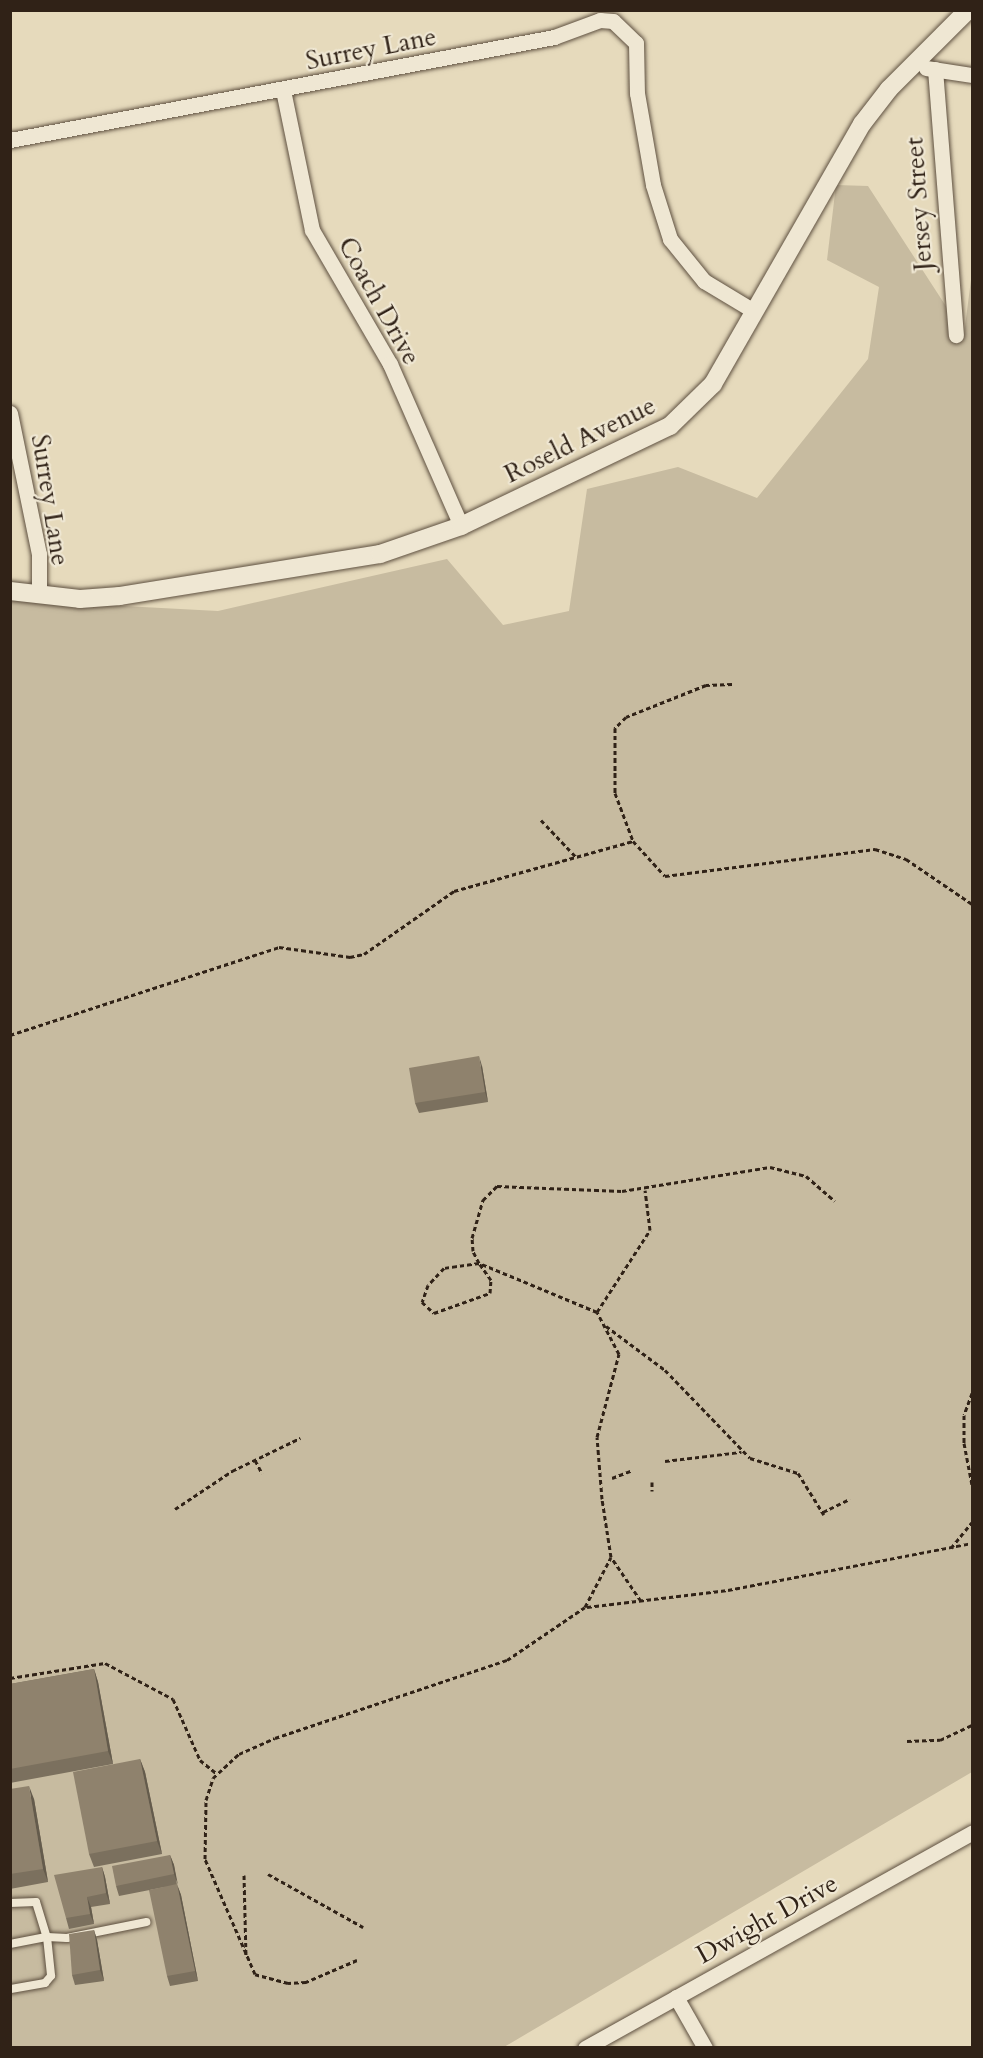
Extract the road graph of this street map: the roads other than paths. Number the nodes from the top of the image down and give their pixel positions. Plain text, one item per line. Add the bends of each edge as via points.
1 (968, 10) edge
2 (911, 66) junction
3 (935, 69) junction
4 (972, 75) edge
5 (283, 90) junction
6 (10, 140) edge
7 (752, 310) junction
8 (956, 335) dead end
9 (10, 413) edge
10 (461, 526) junction
11 (10, 591) edge
12 (39, 595) junction
13 (972, 1833) edge
14 (10, 1903) edge
15 (146, 1922) dead end
16 (47, 1937) junction
17 (10, 1944) edge
18 (10, 1989) edge
19 (676, 1997) junction
20 (585, 2048) edge
21 (705, 2048) edge

1 - 2 street, Roseld Avenue
2 - 3 street
2 - 7 street, Roseld Avenue via 862,124
3 - 4 street
3 - 8 street, Jersey Street
5 - 6 street, Surrey Lane
5 - 7 street, Surrey Lane via 613,21 636,43 637,93 653,185 670,239 704,281
5 - 10 street, Coach Drive via 312,230 386,356
7 - 10 street, Roseld Avenue via 713,384 680,420
9 - 12 street, Surrey Lane via 39,554
10 - 12 street, Roseld Avenue via 380,554 175,588 80,599
11 - 12 street, Roseld Avenue
13 - 19 street, Dwight Drive
14 - 16 lane via 36,1902
15 - 16 lane via 67,1938
16 - 17 lane
16 - 18 lane via 51,1976 45,1983
19 - 20 street, Dwight Drive
19 - 21 street

